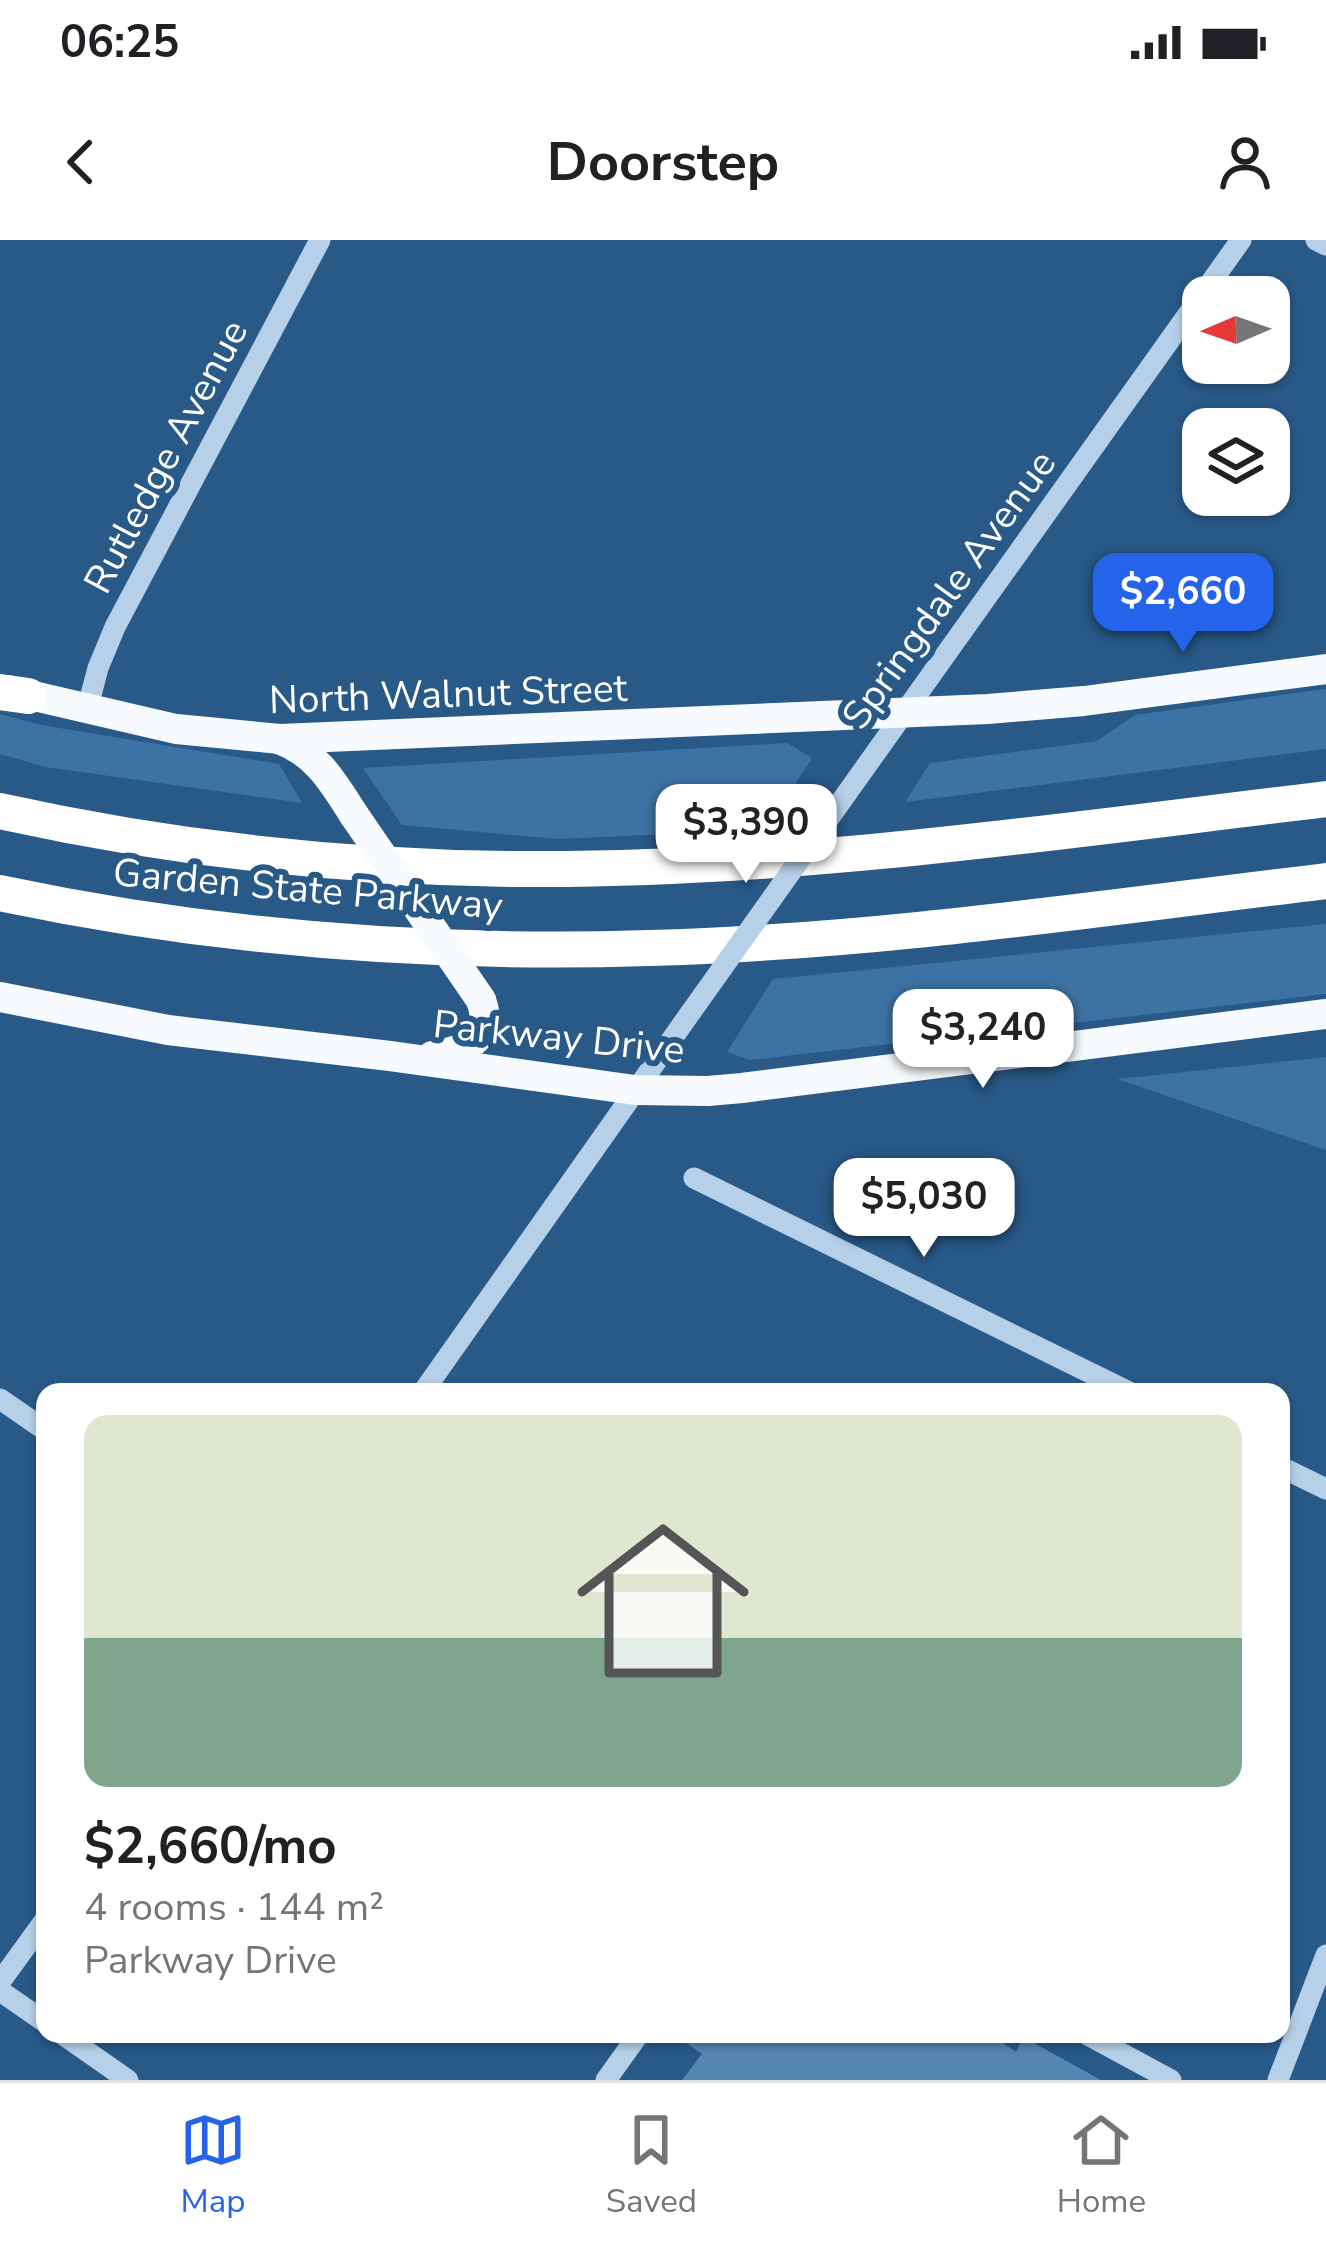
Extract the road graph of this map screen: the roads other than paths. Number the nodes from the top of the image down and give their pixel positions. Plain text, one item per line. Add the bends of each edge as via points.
1 (320, 240) edge
2 (1241, 240) edge
3 (1316, 240) edge
4 (1326, 245) edge
5 (1326, 669) edge
6 (9, 692) edge
7 (87, 710) junction
8 (903, 715) junction
9 (280, 739) junction
10 (1326, 799) edge
11 (0, 812) edge
12 (1326, 880) edge
13 (0, 893) edge
14 (0, 997) edge
15 (1326, 1014) edge
16 (390, 1056) junction
17 (635, 1090) junction
18 (694, 1178) dead end
19 (429, 1383) edge
20 (1111, 1383) edge
21 (0, 1399) edge
22 (36, 1424) edge
23 (1290, 1471) edge
24 (1326, 1489) edge
25 (36, 1933) edge
26 (1326, 1955) edge
27 (0, 1986) edge
28 (36, 2015) edge
29 (75, 2043) edge
30 (633, 2043) edge
31 (1103, 2043) edge
32 (128, 2080) edge
33 (606, 2080) edge
34 (1171, 2080) edge
35 (1278, 2080) edge

1 - 7 street, Rutledge Avenue via 115,627
2 - 8 street, Springdale Avenue
3 - 4 street
5 - 8 main road
6 - 7 main road, North Walnut Street
7 - 9 main road, North Walnut Street
8 - 9 main road, North Walnut Street
8 - 17 street, Springdale Avenue, bridge
9 - 16 main road, bridge via 316,761 481,1000 482,1030 466,1047
10 - 11 highway, Garden State Parkway via 825,856 523,869 225,851
12 - 13 highway, Garden State Parkway via 878,934 590,949 281,937
14 - 16 main road, Parkway Drive via 168,1030
15 - 17 main road, Parkway Drive via 742,1088
16 - 17 main road, Parkway Drive
17 - 19 street, Springdale Avenue
18 - 20 street
21 - 22 street
23 - 24 street
25 - 27 street
26 - 35 street
27 - 28 street
29 - 32 street
30 - 33 street
31 - 34 street

